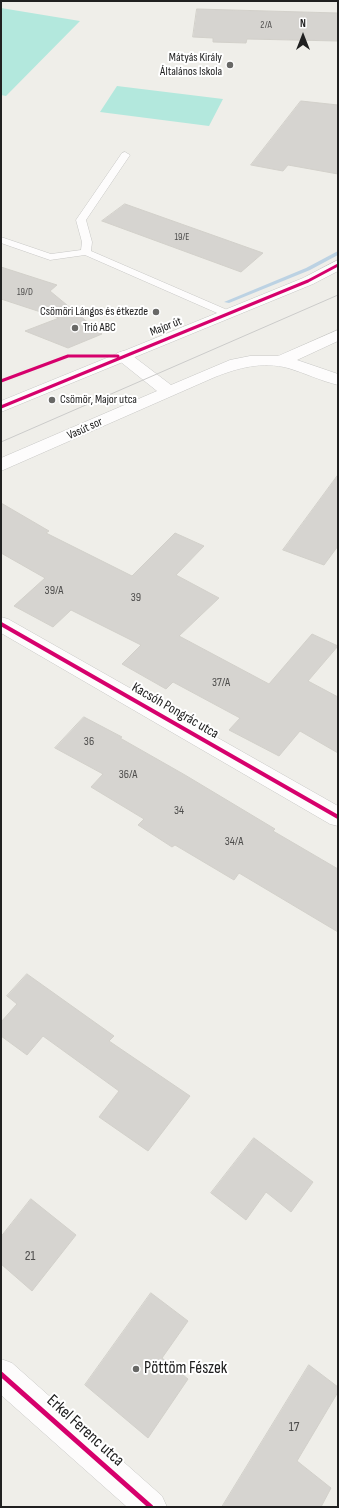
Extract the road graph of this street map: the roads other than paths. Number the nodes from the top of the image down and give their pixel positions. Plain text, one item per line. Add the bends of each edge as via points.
1 (125, 155) dead end
2 (1, 240) edge
3 (86, 252) junction
4 (338, 265) edge
5 (228, 314) junction
6 (338, 335) edge
7 (123, 356) junction
8 (281, 361) junction
9 (338, 380) edge
10 (169, 392) junction
11 (1, 407) edge
12 (1, 465) edge
13 (1, 624) edge
14 (338, 817) edge
15 (1, 1374) edge
16 (151, 1507) edge

1 - 3 lane via 82,220 88,242
2 - 3 lane via 50,257
3 - 5 lane
4 - 5 street, Major út via 308,281
5 - 7 street, Major út
6 - 8 street
7 - 10 street
7 - 11 street, Major út
8 - 9 street, Vasút sor
8 - 10 street, Vasút sor via 264,359 238,362
10 - 12 street, Vasút sor
13 - 14 street, Kacsóh Pongrác utca
15 - 16 street, Erkel Ferenc utca

